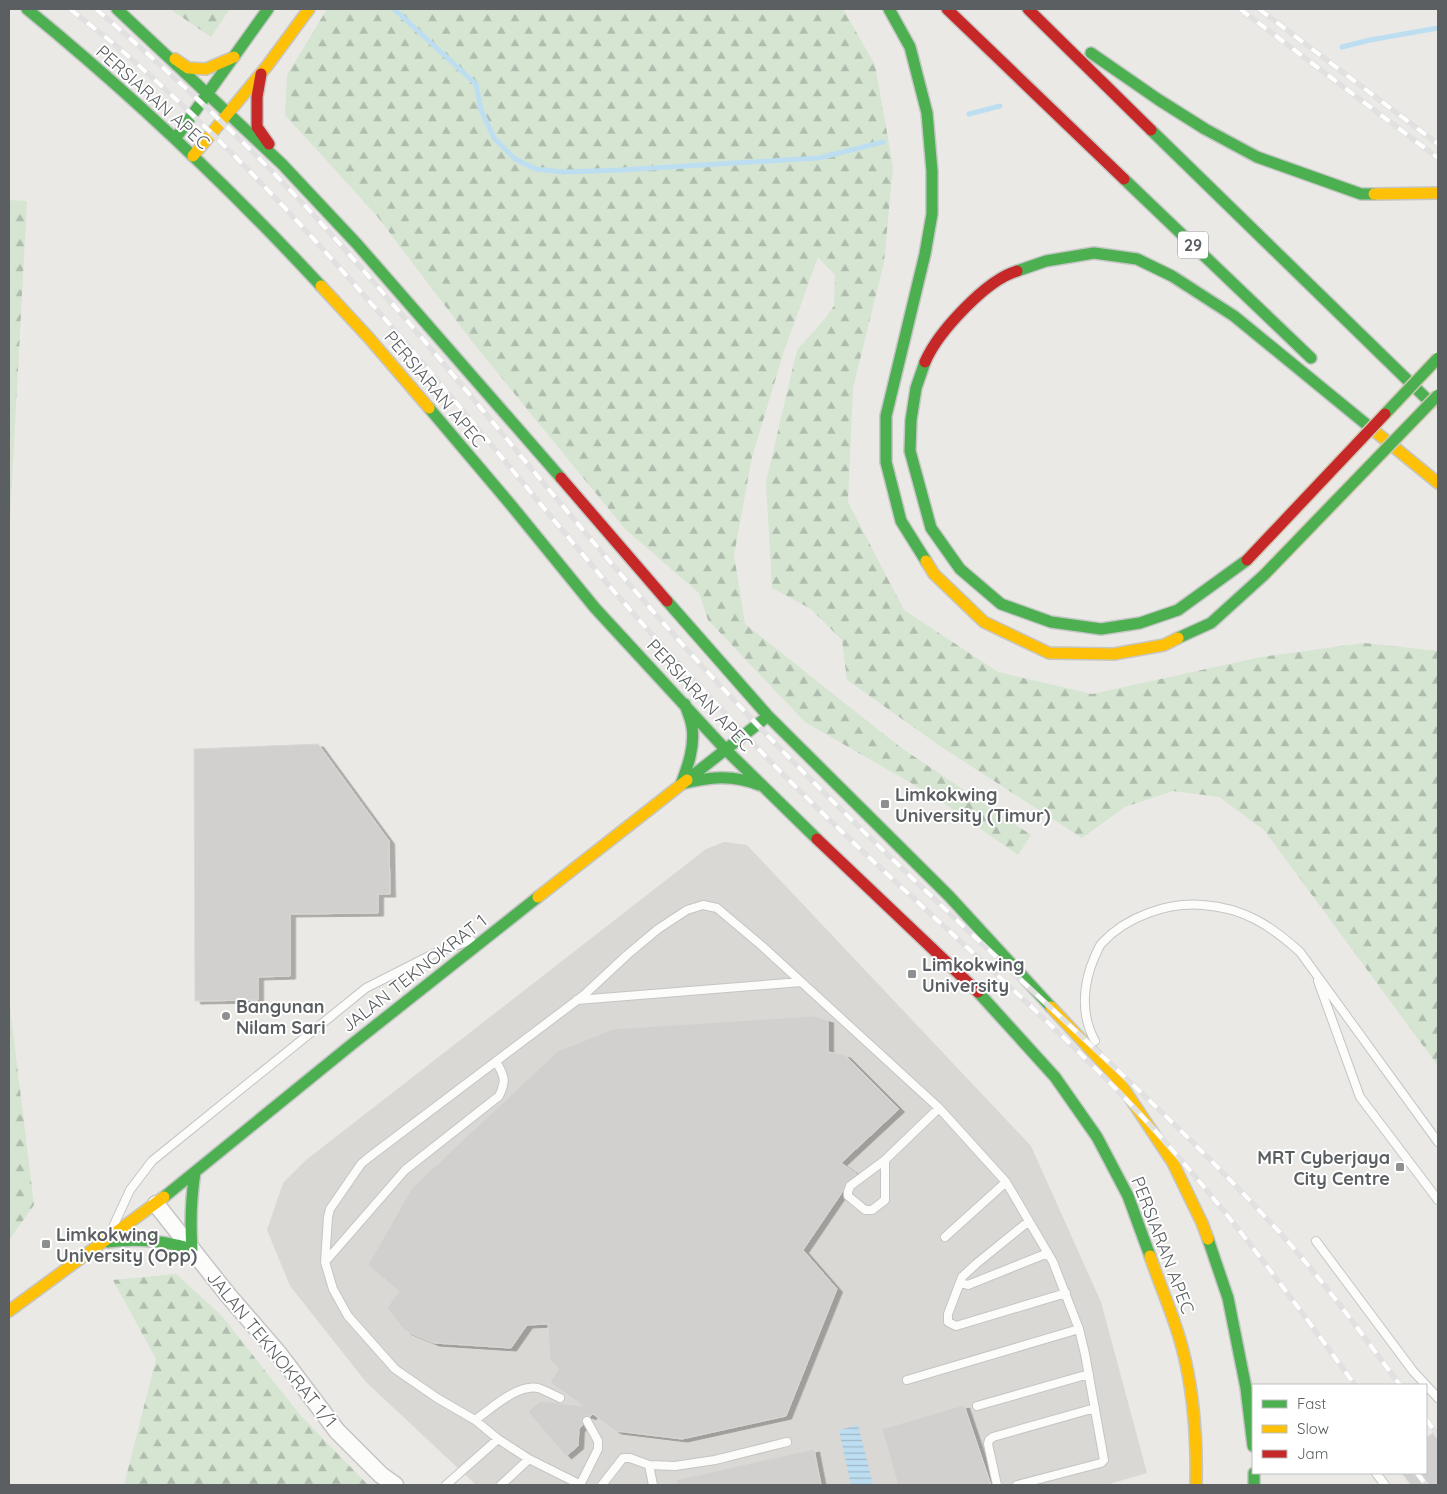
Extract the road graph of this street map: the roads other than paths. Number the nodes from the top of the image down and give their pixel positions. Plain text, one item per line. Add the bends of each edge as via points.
1 (27, 9) edge
2 (117, 9) edge
3 (309, 9) edge
4 (889, 9) edge
5 (947, 9) edge
6 (1028, 9) edge
7 (266, 12) edge
8 (164, 52) junction
9 (234, 57) junction
10 (261, 74) junction
11 (208, 94) junction
12 (229, 113) junction
13 (175, 139) junction
14 (192, 156) junction
15 (282, 164) junction
16 (1438, 193) edge
17 (1438, 358) edge
18 (1317, 364) dead end
19 (1438, 395) edge
20 (1353, 398) dead end
21 (1438, 411) edge
22 (1438, 482) edge
23 (685, 704) junction
24 (768, 716) junction
25 (725, 749) junction
26 (681, 784) junction
27 (762, 786) junction
28 (496, 931) junction
29 (1315, 971) junction
30 (801, 982) junction
31 (577, 1000) junction
32 (496, 1062) junction
33 (1116, 1077) junction
34 (938, 1108) junction
35 (1438, 1142) edge
36 (885, 1160) junction
37 (195, 1172) junction
38 (1006, 1182) junction
39 (1438, 1200) edge
40 (156, 1204) junction
41 (1029, 1221) junction
42 (945, 1237) dead end
43 (1316, 1240) dead end
44 (106, 1242) junction
45 (192, 1249) junction
46 (1048, 1253) junction
47 (325, 1262) junction
48 (961, 1283) junction
49 (1066, 1293) junction
50 (9, 1311) edge
51 (1079, 1329) junction
52 (1089, 1374) junction
53 (907, 1380) dead end
54 (1425, 1384) edge
55 (1427, 1386) edge
56 (560, 1398) dead end
57 (1438, 1398) edge
58 (977, 1406) dead end
59 (1095, 1408) junction
60 (475, 1420) junction
61 (587, 1421) dead end
62 (1252, 1438) edge
63 (498, 1440) junction
64 (787, 1442) dead end
65 (529, 1458) junction
66 (650, 1465) junction
67 (1377, 1474) edge
68 (395, 1485) edge
69 (446, 1485) edge
70 (501, 1485) edge
71 (581, 1485) edge
72 (602, 1485) edge
73 (653, 1485) edge
74 (997, 1485) edge
75 (1017, 1485) edge
76 (1196, 1485) edge
77 (1385, 1485) edge

1 - 13 main road, PERSIARAN APEC
2 - 8 main road, PERSIARAN APEC
3 - 10 main road
4 - 19 main road, bridge via 910,47 927,113 932,214 886,416 886,462 901,522 934,574 984,622 1050,653 1114,654 1164,645 1211,623 1264,575
5 - 18 main road, 29
6 - 16 main road via 1205,129 1257,157 1361,194
6 - 21 main road
7 - 9 main road
8 - 9 main road via 188,68 197,69 206,69
8 - 11 main road, PERSIARAN APEC
9 - 11 main road
10 - 12 main road
10 - 15 main road via 257,127
11 - 12 main road, PERSIARAN APEC
11 - 13 main road
12 - 14 main road
12 - 15 main road, PERSIARAN APEC
13 - 14 main road, PERSIARAN APEC
14 - 23 main road, PERSIARAN APEC via 271,232 369,338 595,608
15 - 24 main road, PERSIARAN APEC via 357,244
17 - 22 main road, bridge via 1247,560 1178,610 1140,623 1101,629 1051,622 1002,604 960,569 931,528 910,451 916,388 926,359 970,302 1006,274 1046,261 1094,253 1137,259 1172,276 1234,316
20 - 22 main road
23 - 25 main road, PERSIARAN APEC
23 - 26 main road via 692,726 691,746
24 - 25 main road, JALAN TEKNOKRAT 1
24 - 33 main road, PERSIARAN APEC via 949,896
25 - 26 main road, JALAN TEKNOKRAT 1
25 - 27 main road, PERSIARAN APEC
26 - 27 main road via 730,776
26 - 28 main road, JALAN TEKNOKRAT 1
27 - 76 main road, PERSIARAN APEC via 974,988 1055,1077 1097,1137 1128,1196 1182,1346 1193,1402
28 - 37 main road, JALAN TEKNOKRAT 1
28 - 44 lane via 433,954 366,988 152,1161 130,1190
29 - 33 lane via 1278,932 1230,909 1180,905 1149,913 1122,925 1100,944 1084,990 1093,1038
29 - 35 lane
29 - 39 lane via 1360,1097
30 - 31 lane
30 - 31 lane via 717,908 703,905 687,910 658,929
30 - 34 lane
31 - 32 lane
32 - 47 lane via 362,1164 330,1208
32 - 47 lane via 504,1076 499,1096 405,1170
33 - 62 main road, PERSIARAN APEC via 1174,1163 1202,1223 1228,1298 1246,1388
34 - 36 lane
34 - 38 lane
36 - 36 lane via 850,1186 848,1196 865,1210 872,1210 886,1197
37 - 40 main road, JALAN TEKNOKRAT 1
37 - 45 main road via 190,1220
38 - 41 lane
38 - 42 lane
40 - 44 main road, JALAN TEKNOKRAT 1
40 - 45 street, JALAN TEKNOKRAT 1/1
41 - 46 lane
41 - 48 lane via 976,1264 962,1277
43 - 54 lane
44 - 45 main road via 157,1239
44 - 50 main road, JALAN TEKNOKRAT 1
45 - 68 street, JALAN TEKNOKRAT 1/1 via 279,1354 337,1431
46 - 48 lane via 968,1285
46 - 49 lane
47 - 60 lane via 333,1289 348,1316 395,1369
48 - 49 lane via 948,1314 948,1322 956,1326
49 - 51 lane
51 - 52 lane
51 - 53 lane
52 - 58 lane
52 - 59 lane
55 - 57 lane
56 - 60 lane via 539,1389 519,1389
59 - 74 lane via 989,1440
59 - 75 lane via 1104,1455 1101,1463
60 - 63 lane
61 - 71 lane via 598,1441 598,1449
63 - 65 lane
63 - 69 lane
64 - 66 lane via 715,1460 675,1466
65 - 70 lane
65 - 71 lane
66 - 72 lane via 623,1458
66 - 73 lane
67 - 77 lane

